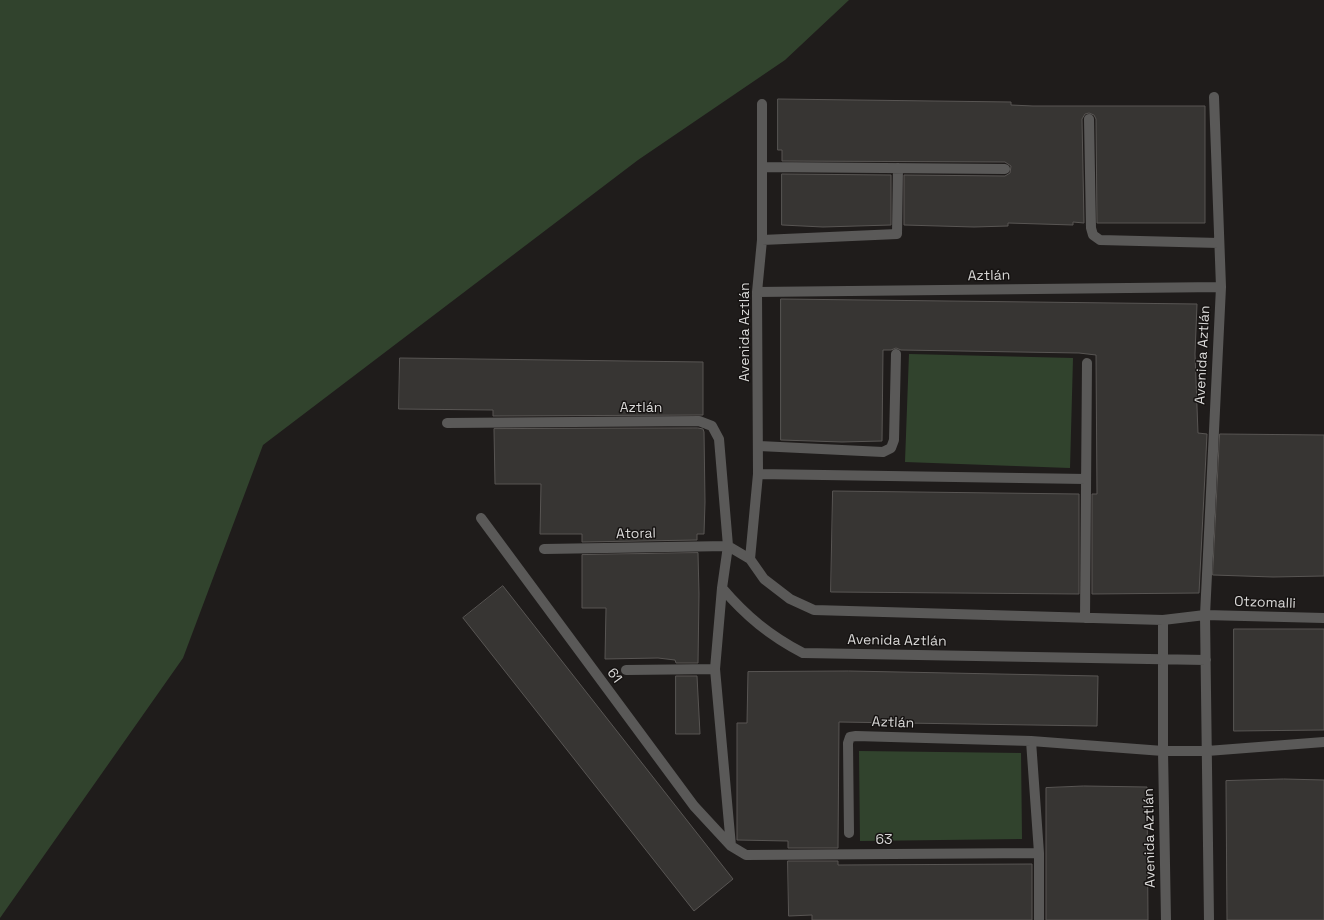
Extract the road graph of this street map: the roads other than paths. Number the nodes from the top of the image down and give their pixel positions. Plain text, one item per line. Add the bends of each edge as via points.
1 (1214, 97) dead end
2 (762, 104) dead end
3 (1089, 119) dead end
4 (762, 167) junction
5 (898, 168) junction
6 (1005, 169) dead end
7 (762, 240) junction
8 (1219, 243) junction
9 (1221, 287) junction
10 (757, 292) junction
11 (896, 354) dead end
12 (1087, 363) dead end
13 (446, 423) dead end
14 (759, 446) junction
15 (758, 474) junction
16 (1086, 479) junction
17 (480, 518) dead end
18 (728, 546) junction
19 (544, 549) dead end
20 (750, 559) junction
21 (722, 588) junction
22 (1205, 615) junction
23 (1085, 618) junction
24 (1324, 618) edge
25 (1163, 620) junction
26 (1163, 660) junction
27 (1206, 660) junction
28 (715, 669) junction
29 (626, 670) dead end
30 (1031, 741) junction
31 (1324, 742) edge
32 (1163, 751) junction
33 (1207, 751) junction
34 (849, 833) dead end
35 (731, 846) junction
36 (1039, 853) junction
37 (1039, 920) edge
38 (1166, 920) edge
39 (1210, 920) edge

1 - 8 street, Avenida Aztlán
2 - 4 street, Avenida Aztlán
3 - 8 street via 1093,235 1100,240
4 - 5 street
4 - 7 street, Avenida Aztlán
5 - 6 street
5 - 7 street via 896,234
7 - 10 street, Avenida Aztlán
8 - 9 street, Avenida Aztlán
9 - 10 street, Aztlán
9 - 22 street, Avenida Aztlán
10 - 14 street, Avenida Aztlán
11 - 14 street via 894,440 891,448 883,452
12 - 16 street
13 - 18 street, Aztlán via 699,421 712,426 719,438
14 - 15 street, Avenida Aztlán
15 - 16 street
15 - 20 street, Avenida Aztlán
16 - 23 street
17 - 35 street, 61 via 694,806
18 - 19 street, Atoral
18 - 20 street, Avenida Aztlán
18 - 21 street
20 - 23 street, Avenida Aztlán via 764,579 790,599 814,610
21 - 26 street, Avenida Aztlán via 737,606 777,640 803,653
21 - 28 street
22 - 24 street, Otzomalli
22 - 25 street, Avenida Aztlán
22 - 27 street, Avenida Aztlán
23 - 25 street, Avenida Aztlán
25 - 26 street, Avenida Aztlán
26 - 27 street, Avenida Aztlán
26 - 32 street, Avenida Aztlán
27 - 33 street, Avenida Aztlán
28 - 29 street
28 - 35 street
30 - 32 street, Aztlán
30 - 34 street, Aztlán via 850,737
30 - 36 street
31 - 33 street
32 - 33 street, Aztlán
32 - 38 street, Avenida Aztlán
33 - 39 street, Avenida Aztlán
35 - 36 street, 63 via 746,855
36 - 37 street

